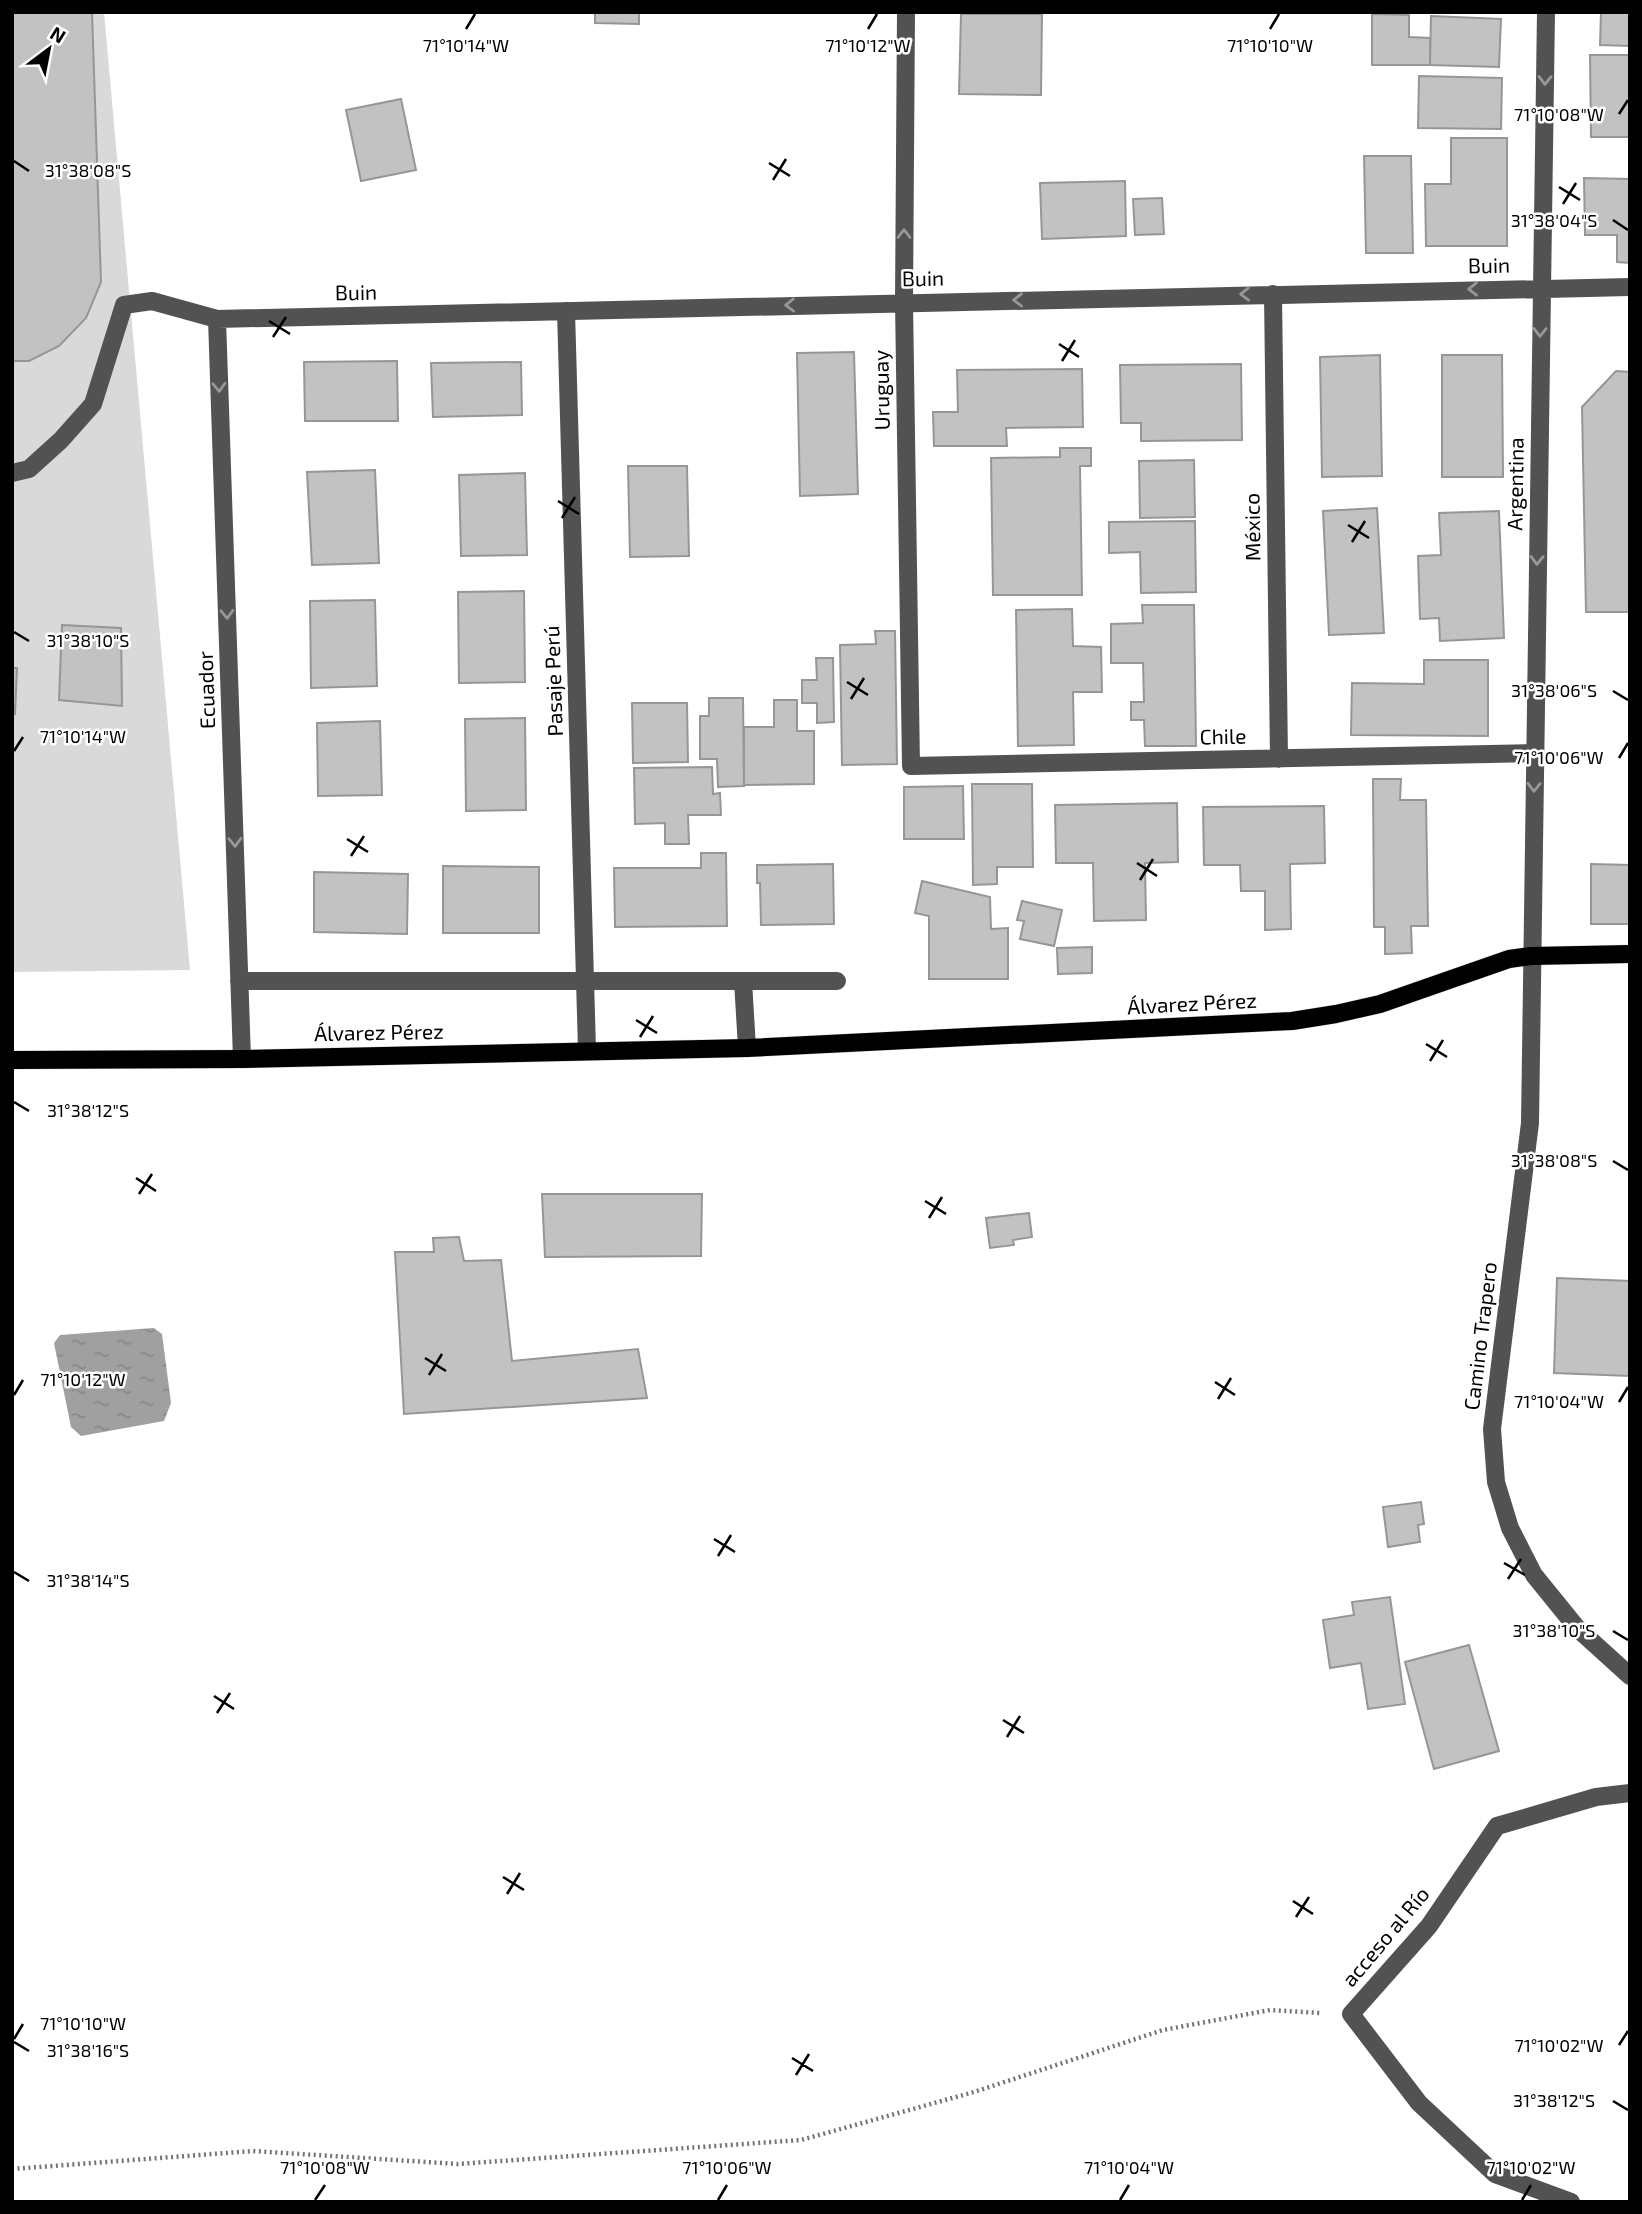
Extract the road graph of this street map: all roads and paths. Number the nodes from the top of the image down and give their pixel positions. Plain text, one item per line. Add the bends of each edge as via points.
1 (906, 12) edge
2 (1546, 12) edge
3 (1630, 287) edge
4 (1541, 288) junction
5 (1273, 294) junction
6 (904, 302) junction
7 (566, 311) junction
8 (217, 319) junction
9 (12, 473) edge
10 (1535, 753) junction
11 (1279, 759) junction
12 (911, 766) joint
13 (1630, 954) edge
14 (1531, 956) junction
15 (239, 981) junction
16 (743, 981) junction
17 (837, 981) dead end
18 (585, 982) junction
19 (747, 1048) junction
20 (587, 1051) junction
21 (242, 1059) junction
22 (12, 1060) edge
23 (1630, 1676) edge
24 (1630, 1793) edge
25 (1351, 2014) junction
26 (12, 2169) edge
27 (1571, 2202) edge

6 -> 1 street, Uruguay
2 -> 4 street, Argentina
3 - 4 street, Buin
4 -> 5 street, Buin
4 -> 10 street, Argentina
5 -> 6 street, Buin
5 - 11 street, México
6 -> 7 street, Buin
6 - 12 street, Uruguay
7 - 8 street, Buin
7 - 18 street, Pasaje Perú
8 - 9 street, Buin via 152,302 124,305 93,404 29,469
8 -> 15 street, Ecuador
10 - 11 street, Chile
10 -> 14 street, Argentina
11 - 12 street, Chile
13 - 14 main road, Álvarez Pérez
14 - 19 main road, Álvarez Pérez via 1488,965 1380,1004 1292,1021
14 - 23 street, Camino Trapero via 1530,1123 1492,1429 1496,1482 1510,1528 1534,1575 1577,1628
15 - 18 street
15 - 21 street, Ecuador
16 - 17 street
16 - 18 street
16 - 19 street
18 - 20 street, Pasaje Perú
19 - 20 main road, Álvarez Pérez
20 - 21 main road, Álvarez Pérez
21 - 22 main road, Álvarez Pérez
24 - 25 street, acceso al Río via 1596,1797 1497,1826 1429,1926
25 - 26 path via 1270,2010 1163,2031 974,2092 801,2140 458,2164 253,2151
25 - 27 street, acceso al Río via 1419,2103 1495,2174

